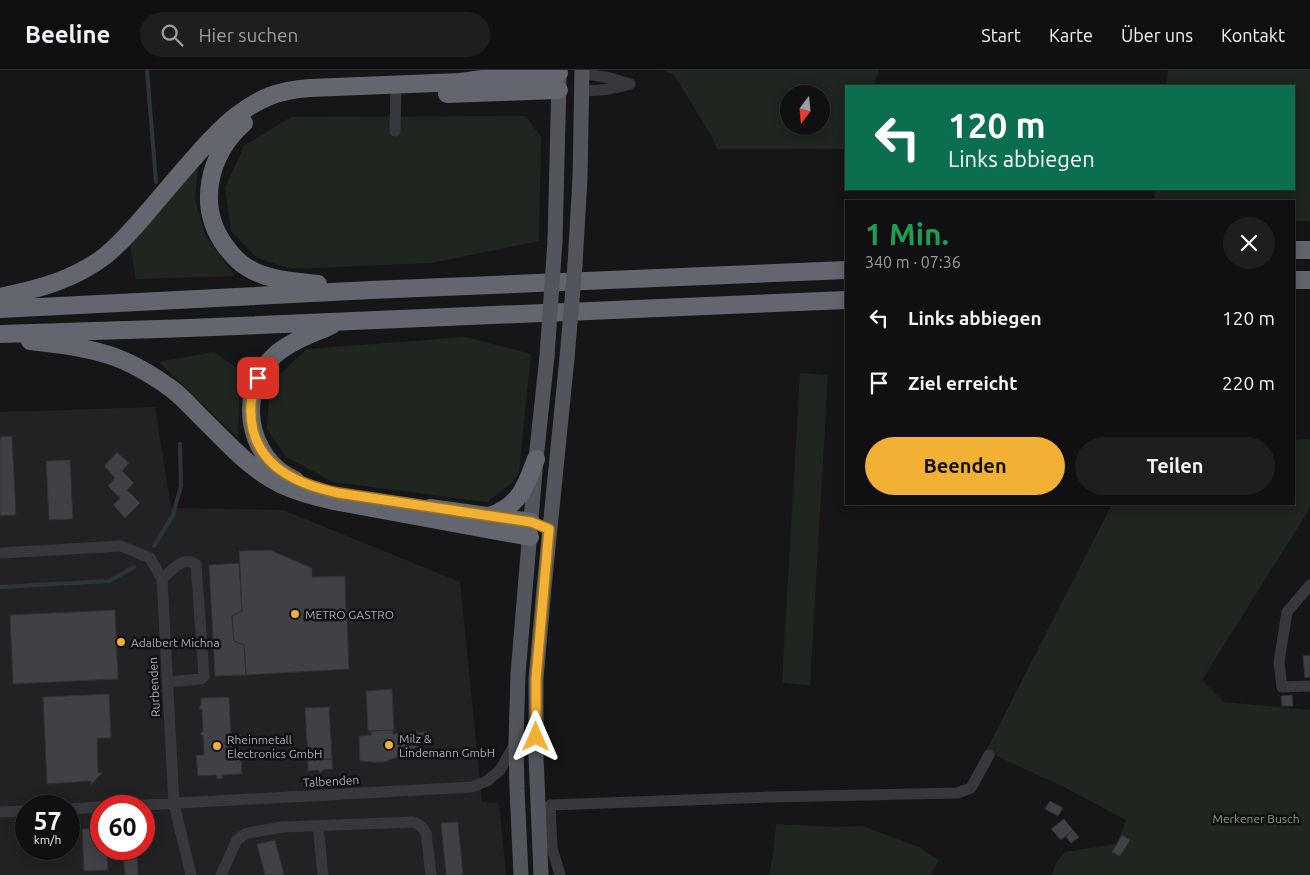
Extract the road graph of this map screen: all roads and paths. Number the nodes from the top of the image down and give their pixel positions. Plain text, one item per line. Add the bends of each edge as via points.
1 (582, 71) edge
2 (522, 72) edge
3 (559, 78) edge
4 (396, 90) junction
5 (582, 91) junction
6 (395, 131) dead end
7 (1295, 250) edge
8 (1310, 250) edge
9 (845, 270) edge
10 (1295, 280) edge
11 (1310, 280) edge
12 (371, 290) junction
13 (0, 297) edge
14 (845, 300) edge
15 (0, 309) edge
16 (342, 321) junction
17 (0, 335) edge
18 (536, 459) junction
19 (488, 516) junction
20 (549, 529) junction
21 (530, 530) junction
22 (2, 553) dead end
23 (162, 579) junction
24 (1310, 585) edge
25 (167, 682) junction
26 (1310, 686) edge
27 (516, 742) junction
28 (989, 755) dead end
29 (174, 804) junction
30 (155, 805) edge
31 (15, 811) edge
32 (0, 812) edge
33 (318, 826) junction
34 (191, 875) edge
35 (220, 875) edge
36 (323, 875) edge
37 (431, 875) edge
38 (521, 875) edge
39 (541, 875) edge
40 (560, 875) edge

1 - 3 main road
1 - 5 main road
1 - 5 street via 630,84
2 - 3 highway
2 - 4 highway
3 - 4 highway
3 - 5 main road
3 - 18 main road, bridge via 555,241
4 - 6 street
4 - 12 highway via 310,98 256,114 228,138 214,164 211,179 209,202 212,220 230,253 243,265 265,276 285,280
4 - 13 highway via 310,88 279,93 260,101 243,110 215,135 105,256 60,281
5 - 20 main road, bridge via 576,242
7 - 8 highway
9 - 12 highway
10 - 11 highway
12 - 15 highway
14 - 16 highway
16 - 17 highway
16 - 19 highway via 283,349 271,359 258,378 250,413 256,440 265,456 291,478 327,491
17 - 21 highway via 87,349 136,366 168,386 232,448 281,485 346,503
18 - 19 highway via 526,487 518,498 497,514
18 - 21 main road
19 - 21 highway
20 - 21 main road
20 - 39 main road via 536,679
21 - 27 main road
22 - 23 street, Rurbenden via 120,546 150,558
23 - 25 street, Rurbenden
23 - 25 street via 184,561 196,564 204,676 196,680
24 - 26 street via 1287,612 1278,662 1282,688
25 - 29 street, Rurbenden
27 - 29 street, Talbenden via 500,770 487,781 472,787
27 - 38 main road
28 - 40 street via 971,788 957,792 550,805 552,848
29 - 30 street, Talbenden
29 - 34 street, Rurbenden
31 - 32 street
33 - 35 street via 282,827 244,834 237,840
33 - 36 street
33 - 37 street via 419,824 426,833

